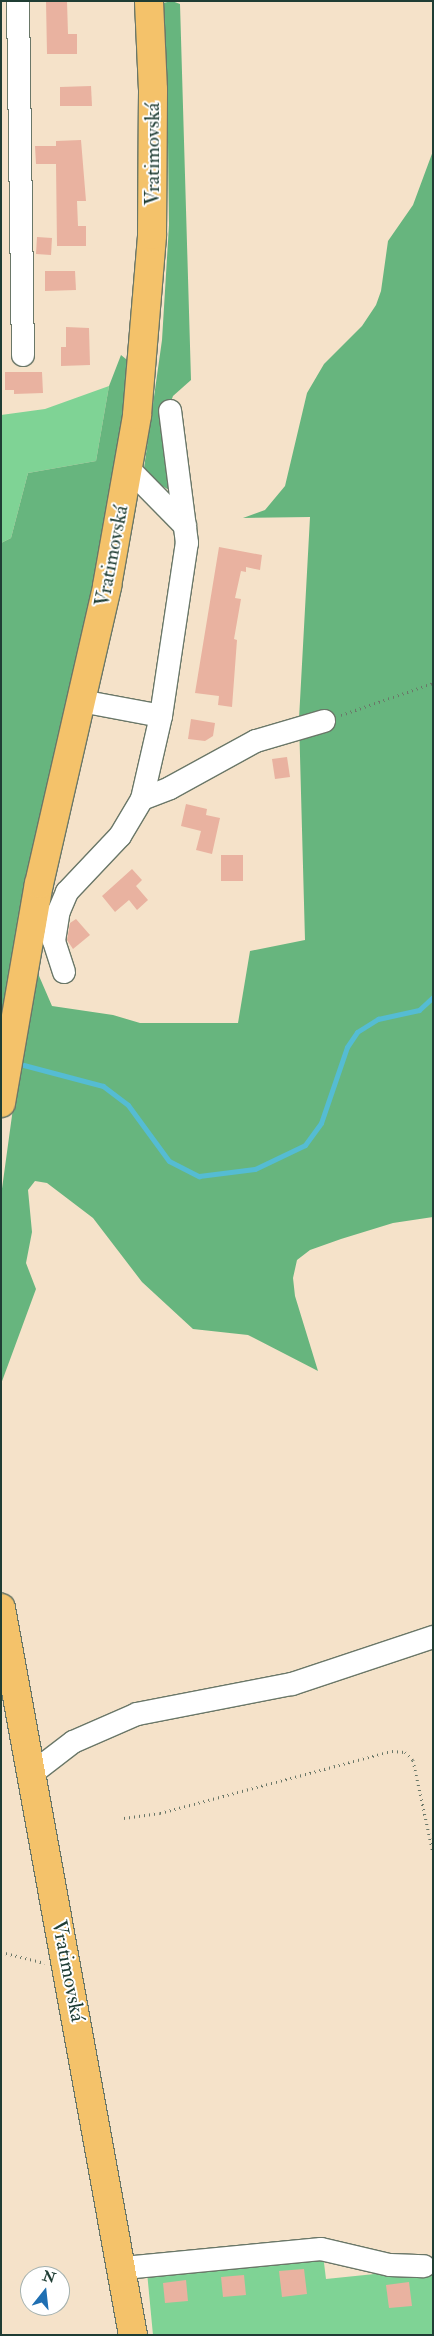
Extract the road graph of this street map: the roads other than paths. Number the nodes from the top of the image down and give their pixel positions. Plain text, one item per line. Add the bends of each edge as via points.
1 (18, 1) edge
2 (149, 1) edge
3 (10, 58) edge
4 (23, 356) dead end
5 (170, 411) dead end
6 (129, 469) junction
7 (185, 526) junction
8 (81, 701) junction
9 (161, 716) junction
10 (324, 721) road end
11 (142, 799) junction
12 (64, 972) dead end
13 (1, 1103) edge
14 (1, 1608) edge
15 (433, 1637) edge
16 (30, 1775) junction
17 (424, 2266) dead end
18 (124, 2268) junction
19 (133, 2335) edge

1 - 3 street
2 - 6 main road, Vratimovská via 153,90 152,235 143,361
3 - 4 street
5 - 7 street
6 - 7 street
6 - 8 main road, Vratimovská
7 - 9 street via 187,543
8 - 9 street
8 - 13 main road, Vratimovská via 39,884
9 - 11 street
10 - 11 street via 256,741 170,788
11 - 12 street via 120,836 67,892 59,911 54,941
14 - 16 main road, Vratimovská
15 - 16 street via 292,1684 136,1714 73,1742
16 - 18 main road, Vratimovská
17 - 18 street via 390,2265 321,2249
18 - 19 main road, Vratimovská

